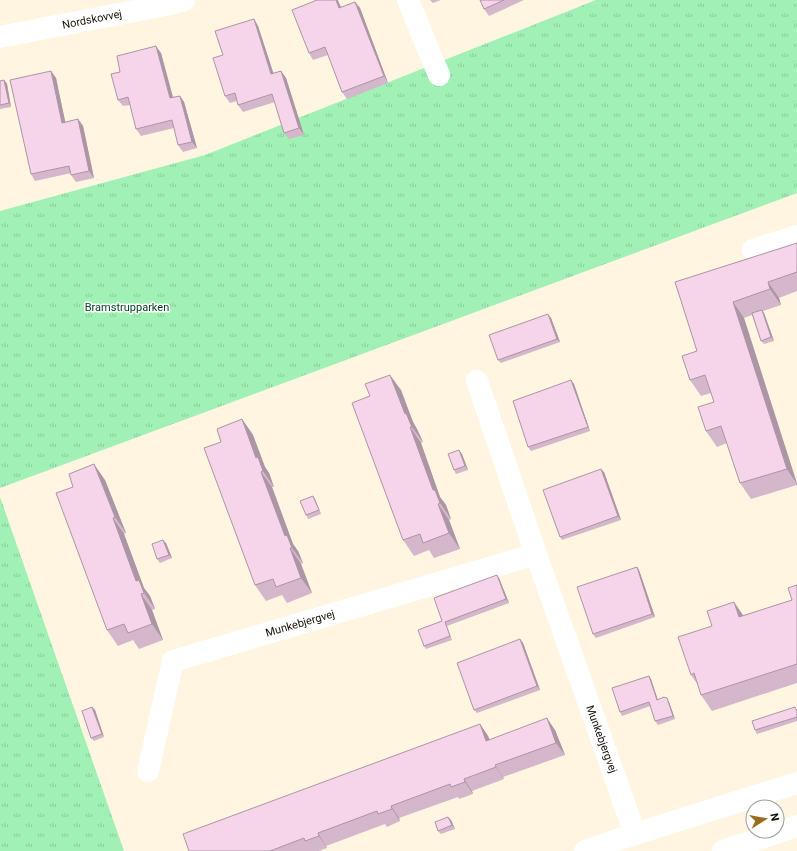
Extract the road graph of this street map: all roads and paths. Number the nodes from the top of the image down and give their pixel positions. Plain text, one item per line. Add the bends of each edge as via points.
1 (184, 0) edge
2 (408, 0) edge
3 (0, 37) edge
4 (439, 75) dead end
5 (797, 236) edge
6 (753, 250) dead end
7 (477, 381) dead end
8 (536, 554) junction
9 (148, 771) dead end
10 (797, 783) edge
11 (797, 826) edge
12 (635, 834) junction
13 (585, 851) edge
14 (723, 851) edge

1 - 3 street, Nordskovvej
2 - 4 street
5 - 6 street
7 - 8 street, Munkebjergvej
8 - 9 street, Munkebjergvej via 173,661
8 - 12 street, Munkebjergvej
10 - 12 street
11 - 14 street
12 - 13 street

